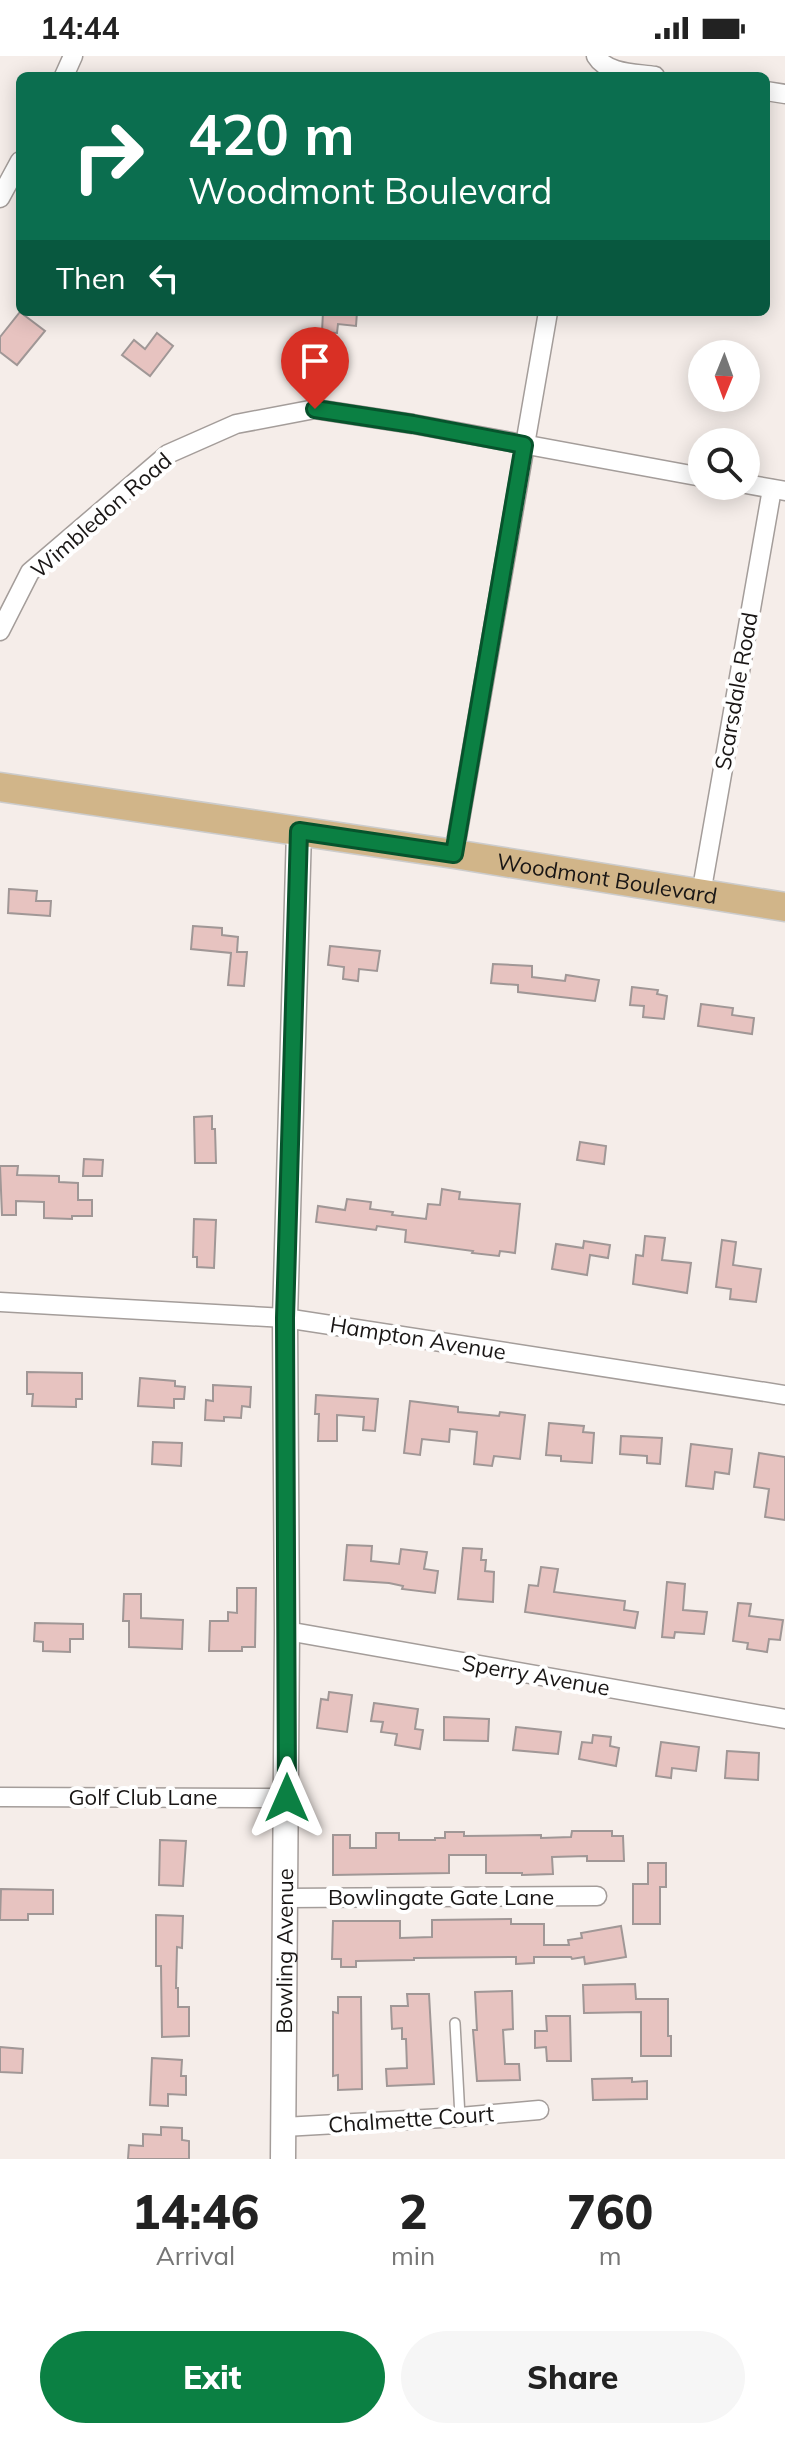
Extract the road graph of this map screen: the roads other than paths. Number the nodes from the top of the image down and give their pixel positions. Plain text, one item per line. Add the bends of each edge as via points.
1 (596, 58) edge
2 (628, 72) edge
3 (16, 168) edge
4 (0, 198) edge
5 (547, 316) edge
6 (524, 445) junction
7 (688, 474) edge
8 (779, 490) edge
9 (0, 631) edge
10 (0, 787) edge
11 (299, 831) junction
12 (454, 854) junction
13 (701, 894) junction
14 (785, 907) edge
15 (0, 1302) edge
16 (285, 1318) junction
17 (785, 1395) edge
18 (287, 1631) junction
19 (785, 1719) edge
20 (0, 1797) edge
21 (287, 1798) junction
22 (597, 1896) dead end
23 (285, 1898) junction
24 (455, 2023) dead end
25 (539, 2110) dead end
26 (460, 2117) junction
27 (284, 2127) junction
28 (283, 2159) edge

1 - 2 street
3 - 4 street
5 - 6 street
6 - 7 street, Wimbledon Road
6 - 9 street, Wimbledon Road via 315,409 236,424 168,454 30,572
6 - 12 street
8 - 13 street, Scarsdale Road
10 - 11 main road, Woodmont Boulevard
11 - 12 main road, Woodmont Boulevard
11 - 16 street, Bowling Avenue
12 - 13 main road, Woodmont Boulevard
13 - 14 main road, Woodmont Boulevard
15 - 16 street, Hampton Avenue
16 - 17 street, Hampton Avenue
16 - 18 street, Bowling Avenue
18 - 19 street, Sperry Avenue
18 - 21 street, Bowling Avenue
20 - 21 street, Golf Club Lane
21 - 23 street, Bowling Avenue
22 - 23 street, Bowlingate Gate Lane
23 - 27 street, Bowling Avenue
24 - 26 lane
25 - 26 street, Chalmette Court
26 - 27 street, Chalmette Court
27 - 28 street, Bowling Avenue

